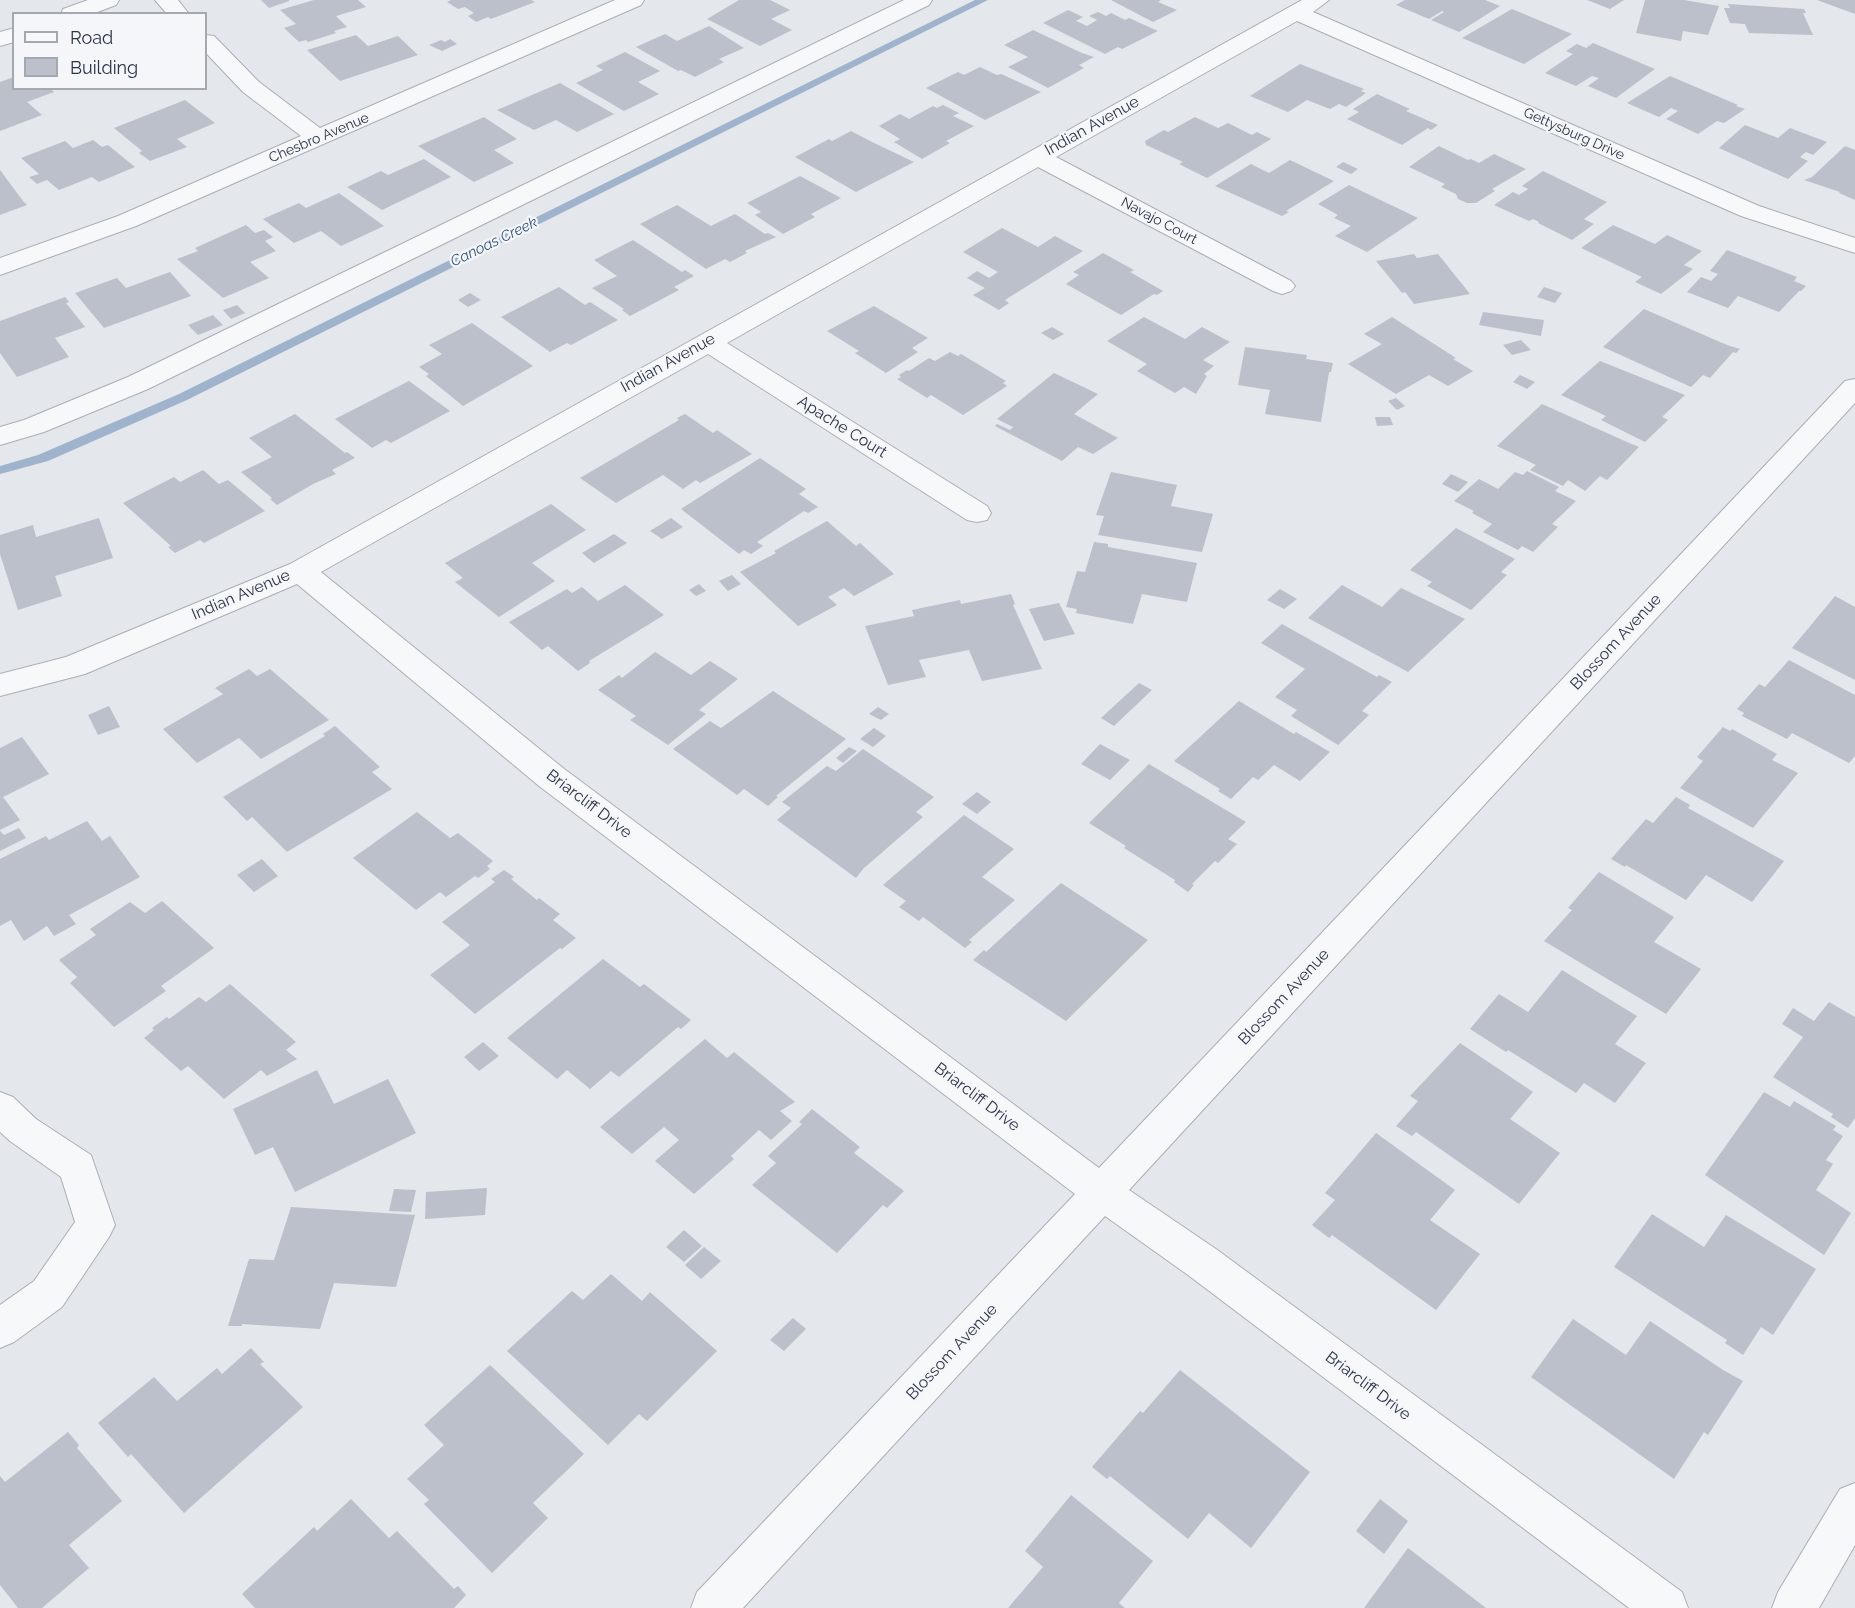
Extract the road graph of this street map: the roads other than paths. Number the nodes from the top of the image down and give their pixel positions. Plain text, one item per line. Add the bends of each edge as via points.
1 (108, 0) edge
2 (166, 0) edge
3 (633, 0) edge
4 (921, 0) edge
5 (1307, 6) edge
6 (75, 12) edge
7 (177, 12) edge
8 (207, 42) edge
9 (319, 139) junction
10 (1036, 156) junction
11 (1855, 246) edge
12 (0, 267) edge
13 (1282, 286) dead end
14 (706, 341) junction
15 (1855, 387) edge
16 (0, 436) edge
17 (977, 513) dead end
18 (300, 571) junction
19 (0, 685) edge
20 (0, 1108) edge
21 (1102, 1192) junction
22 (0, 1329) edge
23 (1855, 1504) edge
24 (713, 1608) edge
25 (1666, 1608) edge
26 (1794, 1608) edge

1 - 6 street
2 - 7 street
3 - 9 street, Chesbro Avenue
4 - 16 street via 138,383
5 - 10 street, Indian Avenue
5 - 11 street, Gettysburg Drive via 1750,211
8 - 9 street via 251,87
9 - 12 street, Chesbro Avenue via 127,221
10 - 13 street, Navajo Court
10 - 14 street, Indian Avenue
14 - 17 street, Apache Court
14 - 18 street, Indian Avenue
15 - 21 street, Blossom Avenue
18 - 19 street, Indian Avenue via 74,666
18 - 21 street, Briarcliff Drive via 551,777
20 - 22 street via 23,1130 77,1167 94,1225 48,1294
21 - 24 street, Blossom Avenue
21 - 25 street, Briarcliff Drive via 1202,1262
23 - 26 street

